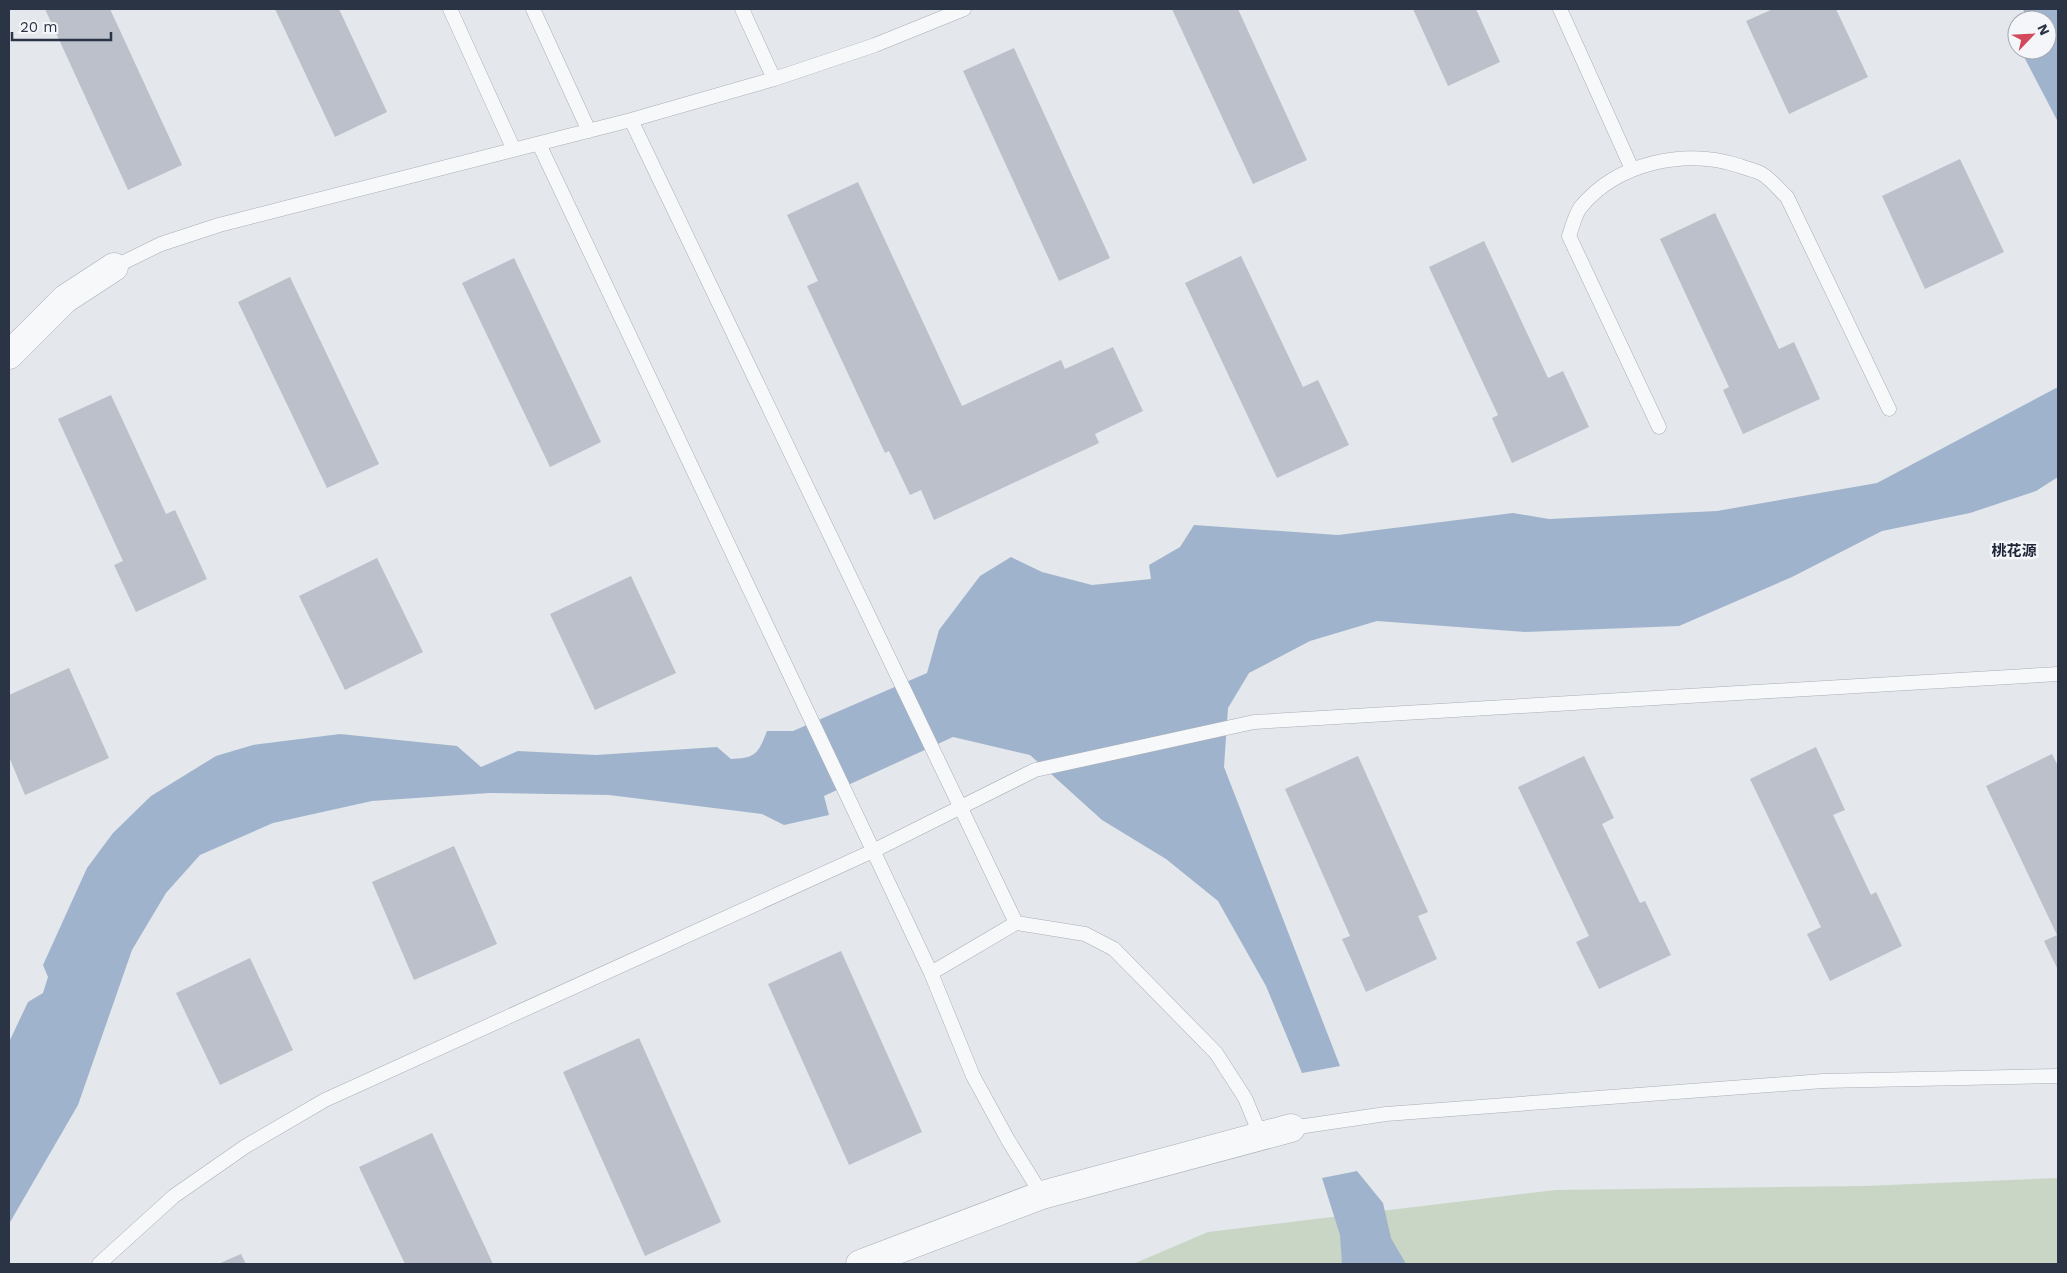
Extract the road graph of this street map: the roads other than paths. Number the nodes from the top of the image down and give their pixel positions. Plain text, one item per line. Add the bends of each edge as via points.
1 (450, 9) edge
2 (533, 9) edge
3 (742, 9) edge
4 (964, 9) edge
5 (1560, 9) edge
6 (774, 79) junction
7 (632, 120) junction
8 (589, 131) junction
9 (539, 144) junction
10 (514, 150) junction
11 (1632, 169) junction
12 (114, 267) joint
13 (9, 355) edge
14 (1889, 409) dead end
15 (1659, 427) dead end
16 (2058, 674) edge
17 (959, 807) junction
18 (873, 851) junction
19 (1016, 924) junction
20 (931, 972) junction
21 (2058, 1076) edge
22 (1291, 1128) joint
23 (1260, 1134) junction
24 (1042, 1195) junction
25 (99, 1264) edge
26 (860, 1264) edge

1 - 10 lane
2 - 8 lane
3 - 6 lane
4 - 6 lane via 875,45
5 - 11 lane
6 - 7 lane
7 - 8 lane
7 - 17 lane
8 - 9 lane
9 - 10 lane
9 - 18 lane
10 - 12 lane via 219,225 161,244
11 - 14 lane via 1658,161 1690,158 1728,162 1762,174 1787,197
11 - 15 lane via 1602,188 1579,209 1569,236
12 - 13 street via 65,299
16 - 17 lane via 1254,722 1035,770
17 - 18 lane
17 - 19 lane
18 - 20 lane
18 - 25 lane via 325,1100 246,1146 174,1196
19 - 20 lane
19 - 23 lane via 1085,934 1114,949 1216,1053 1245,1098
20 - 24 lane via 973,1076
21 - 22 lane via 1823,1081 1386,1114
22 - 23 street
23 - 24 street
24 - 26 street

